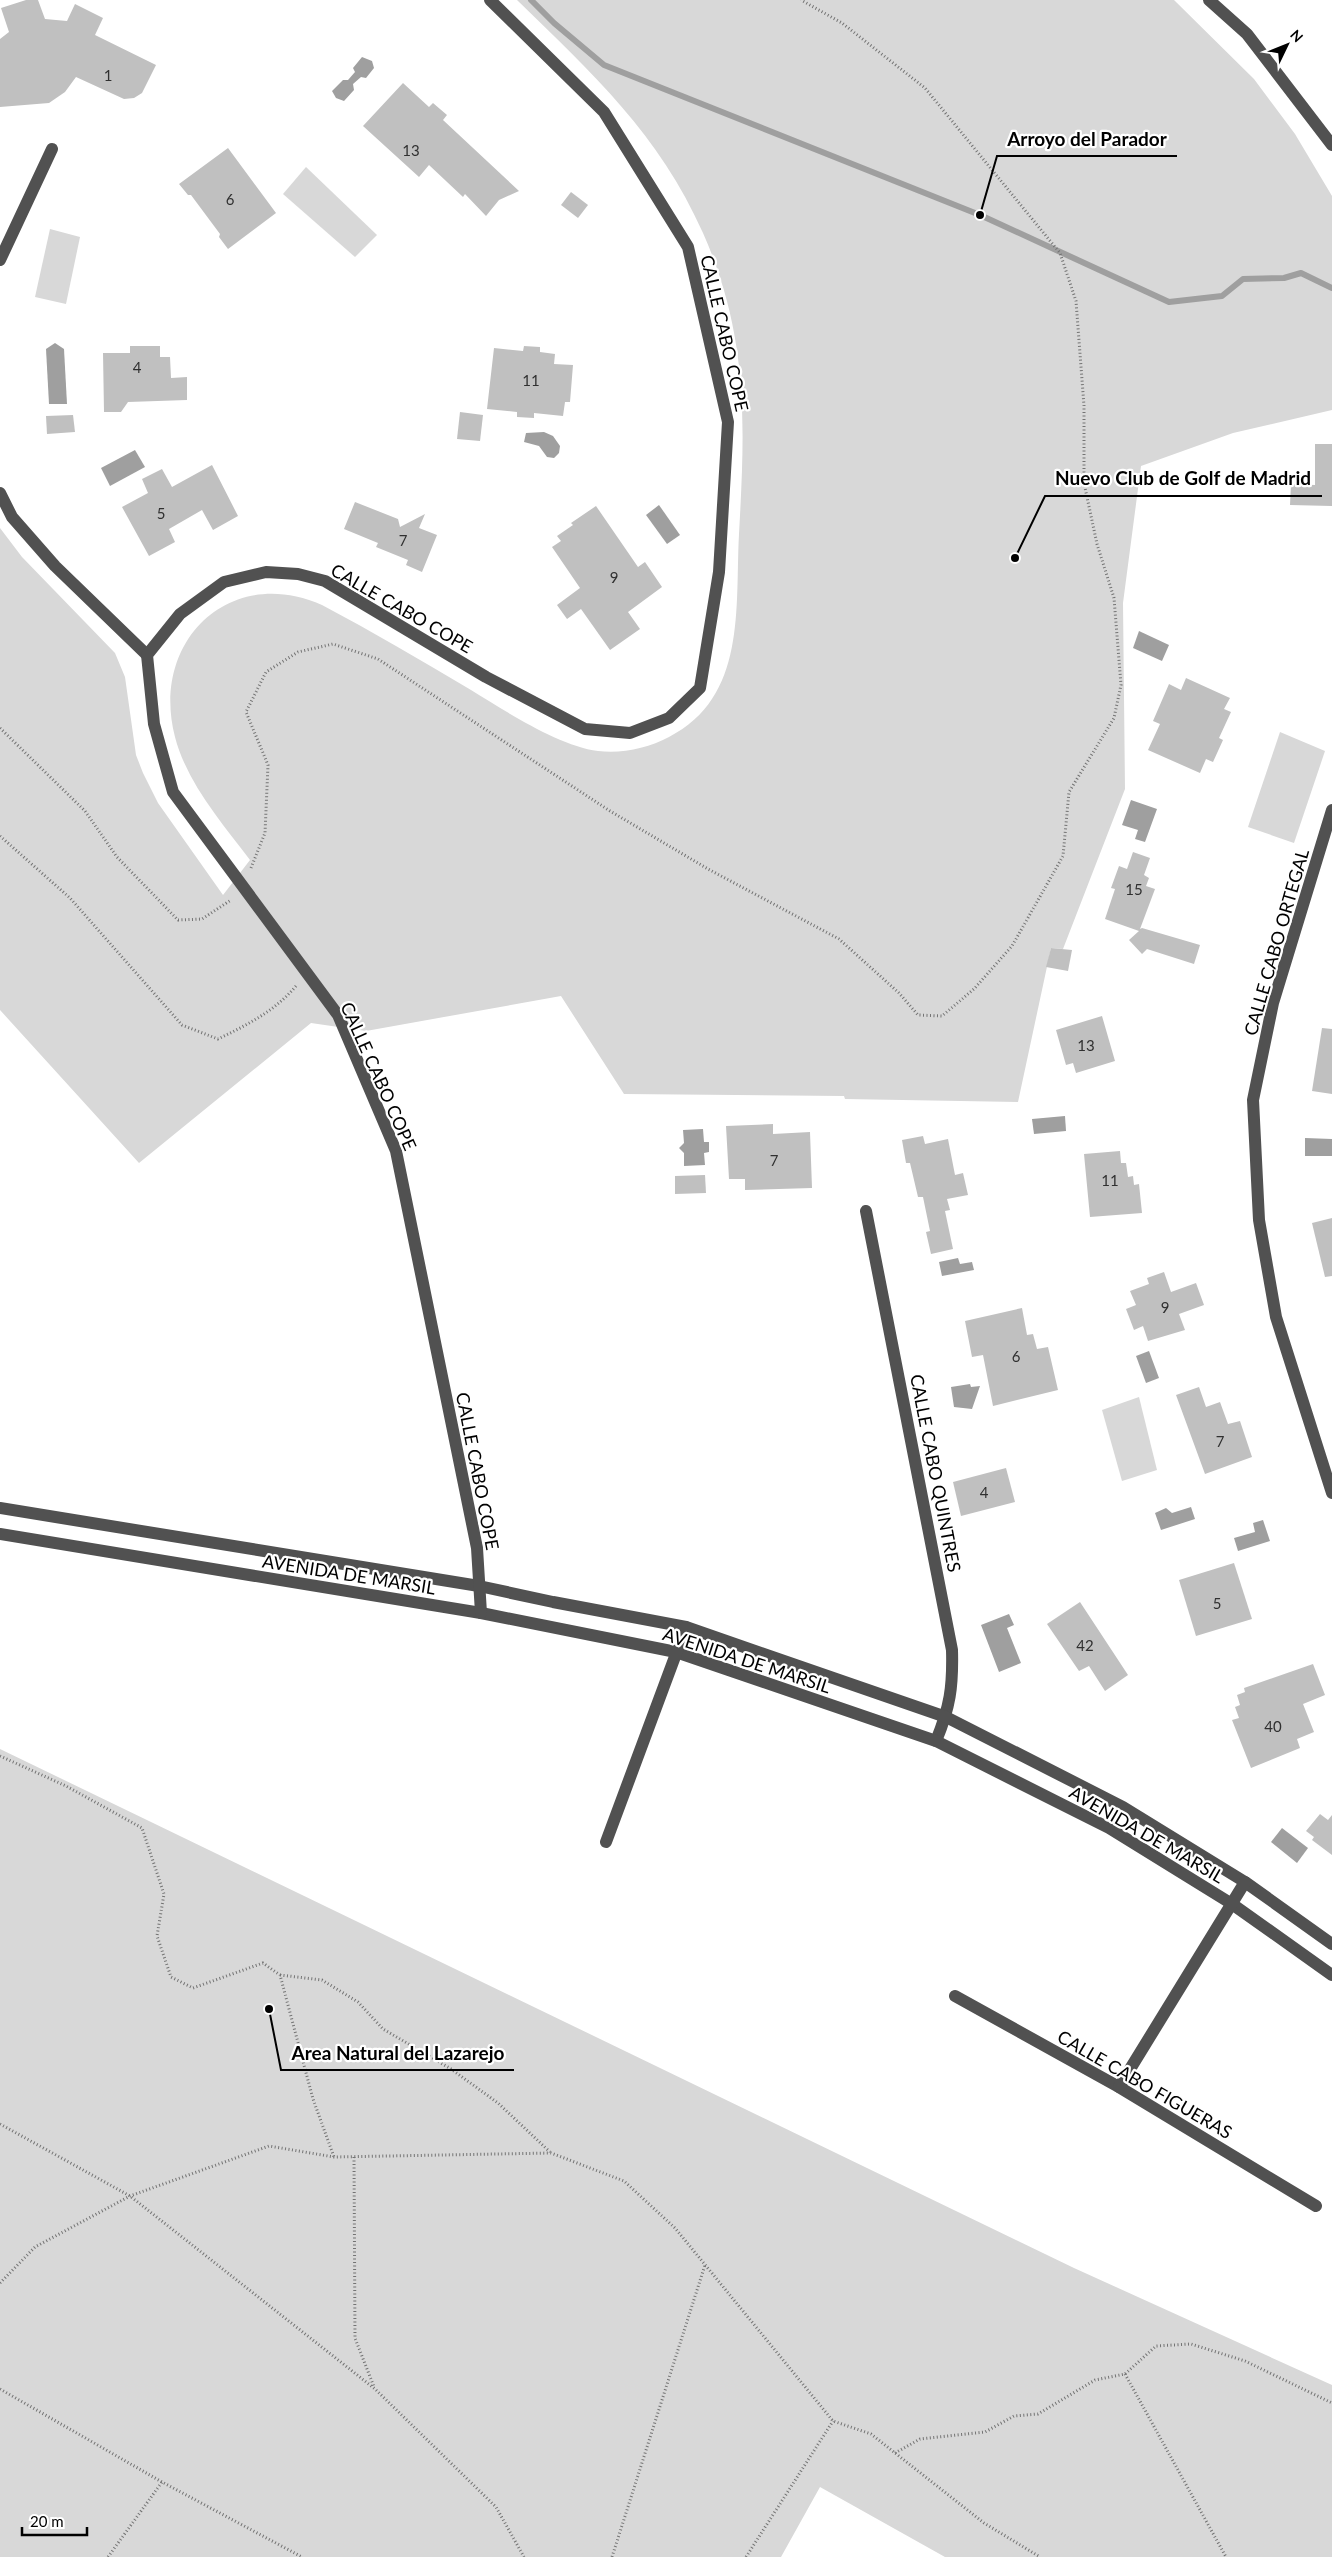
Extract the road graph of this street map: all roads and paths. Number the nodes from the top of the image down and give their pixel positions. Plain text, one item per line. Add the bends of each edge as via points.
1 (490, 0) edge
2 (1208, 0) edge
3 (1332, 145) edge
4 (52, 149) dead end
5 (0, 260) edge
6 (0, 493) edge
7 (147, 655) junction
8 (1332, 810) edge
9 (0, 836) edge
10 (306, 972) junction
11 (866, 1211) dead end
12 (1332, 1493) edge
13 (0, 1508) edge
14 (0, 1534) edge
15 (479, 1586) junction
16 (481, 1613) junction
17 (686, 1627) junction
18 (676, 1652) junction
19 (946, 1717) junction
20 (936, 1741) junction
21 (0, 1756) edge
22 (606, 1842) dead end
23 (1245, 1882) junction
24 (1232, 1904) junction
25 (1332, 1944) edge
26 (280, 1975) junction
27 (1332, 1975) edge
28 (956, 1996) dead end
29 (1119, 2087) junction
30 (0, 2124) edge
31 (551, 2153) junction
32 (334, 2157) junction
33 (354, 2157) junction
34 (130, 2196) junction
35 (1316, 2206) dead end
36 (705, 2265) junction
37 (0, 2283) edge
38 (1126, 2374) junction
39 (375, 2389) junction
40 (0, 2390) edge
41 (1332, 2403) edge
42 (832, 2421) junction
43 (895, 2453) junction
44 (162, 2482) junction
45 (108, 2557) edge
46 (302, 2557) edge
47 (524, 2557) edge
48 (612, 2557) edge
49 (746, 2557) edge
50 (1040, 2557) edge
51 (1226, 2557) edge

1 - 7 street, CALLE CABO COPE via 604,112 688,248 728,422 720,572 700,688 669,718 630,733 585,729 486,677 324,581 298,574 266,572 224,582 180,614
2 - 3 street via 1246,34
4 - 5 street
6 - 7 street via 12,517 55,566
7 - 10 street, CALLE CABO COPE via 154,724 174,792
8 - 12 street, CALLE CABO ORTEGAL via 1273,1003 1253,1100 1259,1220 1276,1317
9 - 10 path via 70,898 182,1025 218,1039 283,1002
10 - 15 street, CALLE CABO COPE via 338,1015 396,1150 477,1548
11 - 19 street, CALLE CABO QUINTRES via 952,1650 953,1686
13 - 15 street, AVENIDA DE MARSIL
14 - 16 street, AVENIDA DE MARSIL
15 - 16 street, CALLE CABO COPE
15 - 17 street, AVENIDA DE MARSIL
16 - 18 street, AVENIDA DE MARSIL
17 - 18 street
17 - 19 street, AVENIDA DE MARSIL
18 - 20 street, AVENIDA DE MARSIL
18 - 22 street
19 - 20 street, CALLE CABO QUINTRES
19 - 23 street, AVENIDA DE MARSIL via 1123,1807
20 - 24 street, AVENIDA DE MARSIL via 1109,1828
21 - 26 path via 66,1786 142,1828 164,1894 158,1936 171,1977 193,1988 264,1962
23 - 24 street
23 - 25 street, AVENIDA DE MARSIL
24 - 27 street, AVENIDA DE MARSIL
24 - 29 street
26 - 31 path via 322,1980 358,2002 383,2029 451,2069 498,2103
26 - 32 path via 313,2099
28 - 29 street, CALLE CABO FIGUERAS
29 - 35 street, CALLE CABO FIGUERAS
30 - 34 path
31 - 33 path
31 - 36 path via 624,2181 675,2228
32 - 33 path
32 - 34 path via 269,2146
33 - 39 path via 355,2338
34 - 37 path via 36,2247
34 - 39 path
36 - 42 path
36 - 48 path
38 - 41 path via 1156,2346 1191,2344 1245,2361
38 - 43 path via 1095,2380 1038,2414 1014,2416 985,2432 920,2439
38 - 51 path
39 - 47 path via 496,2507
40 - 44 path
42 - 43 path via 871,2434
42 - 49 path
43 - 50 path via 984,2523
44 - 45 path
44 - 46 path

